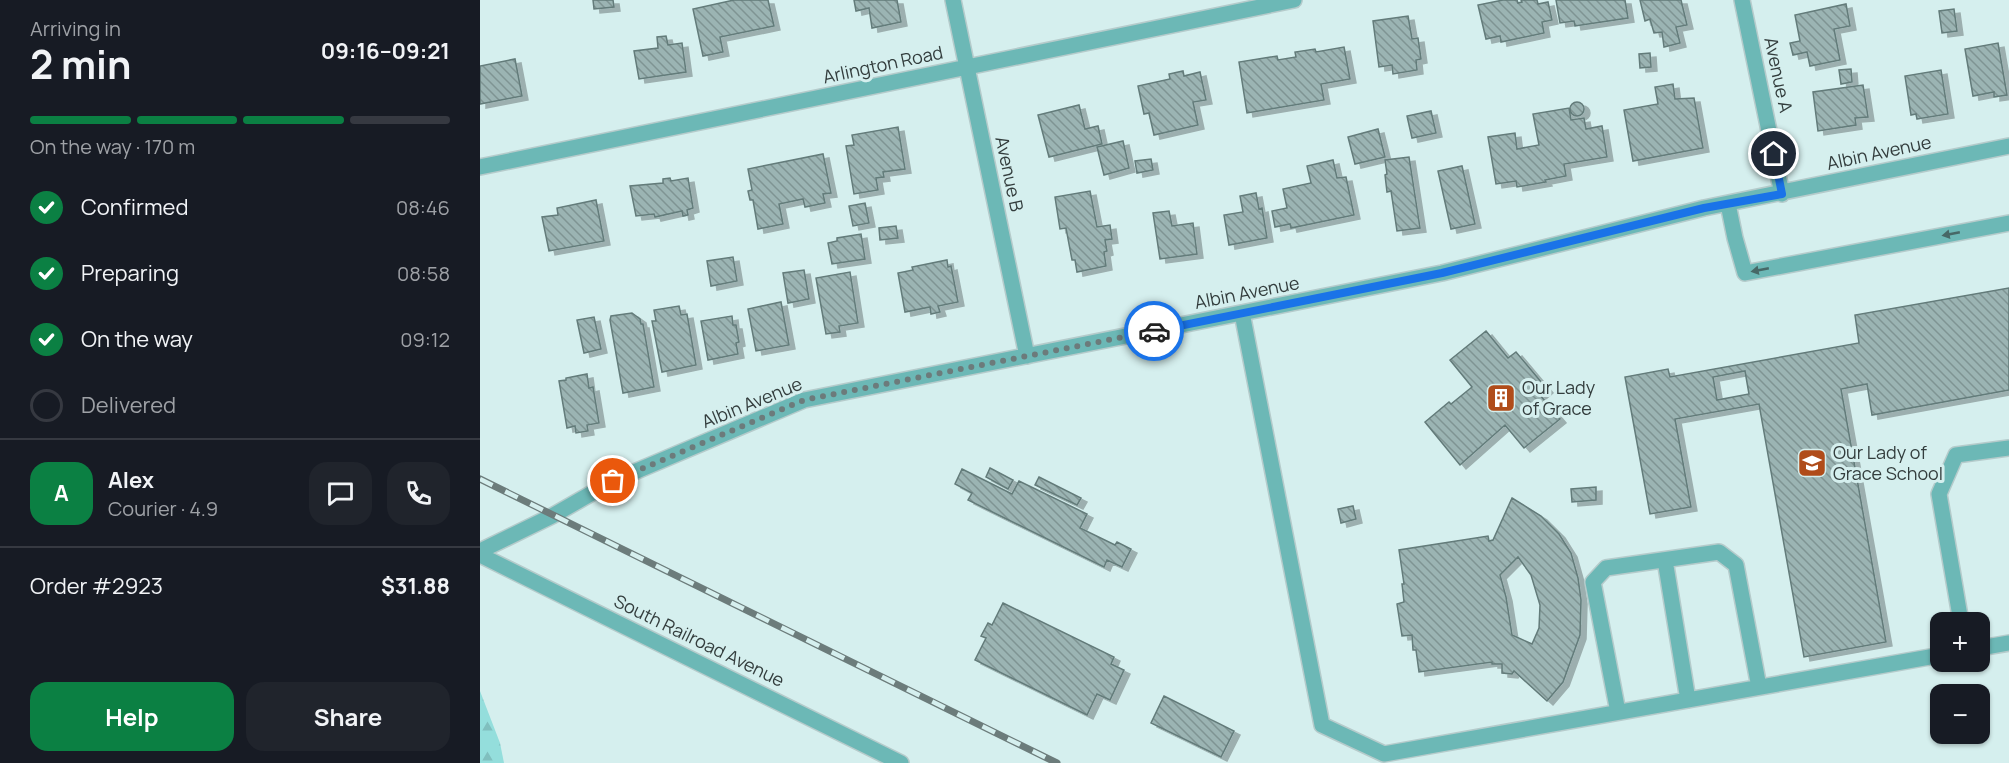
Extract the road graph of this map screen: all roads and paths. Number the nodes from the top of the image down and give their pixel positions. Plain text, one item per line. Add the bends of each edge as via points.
1 (953, 0) edge
2 (1294, 0) edge
3 (1742, 0) edge
4 (967, 68) junction
5 (2009, 146) edge
6 (480, 167) edge
7 (1782, 194) junction
8 (1728, 204) junction
9 (2009, 224) edge
10 (1242, 313) junction
11 (1027, 357) junction
12 (2009, 447) edge
13 (480, 553) edge
14 (1665, 560) junction
15 (1959, 612) edge
16 (2009, 643) edge
17 (1990, 646) edge
18 (1930, 657) edge
19 (1760, 687) junction
20 (1688, 700) junction
21 (1618, 712) junction
22 (902, 763) edge

1 - 4 street, Avenue B
2 - 4 street, Arlington Road
3 - 7 street, Avenue A
4 - 6 street, Arlington Road
4 - 11 street, Avenue B
5 - 7 street, Albin Avenue
7 - 8 street, Albin Avenue
9 -> 8 street via 1745,273
8 - 10 street, Albin Avenue via 1442,273
10 - 11 street, Albin Avenue
10 - 21 street via 1322,725 1384,754
11 - 13 street, Albin Avenue via 804,400 613,481
12 - 15 street via 1956,455 1939,494
13 - 22 street, South Railroad Avenue
14 - 19 street via 1719,552 1736,565
14 - 20 street
14 - 21 street via 1606,568 1593,582
16 - 17 street
18 - 19 street
19 - 20 street
20 - 21 street

